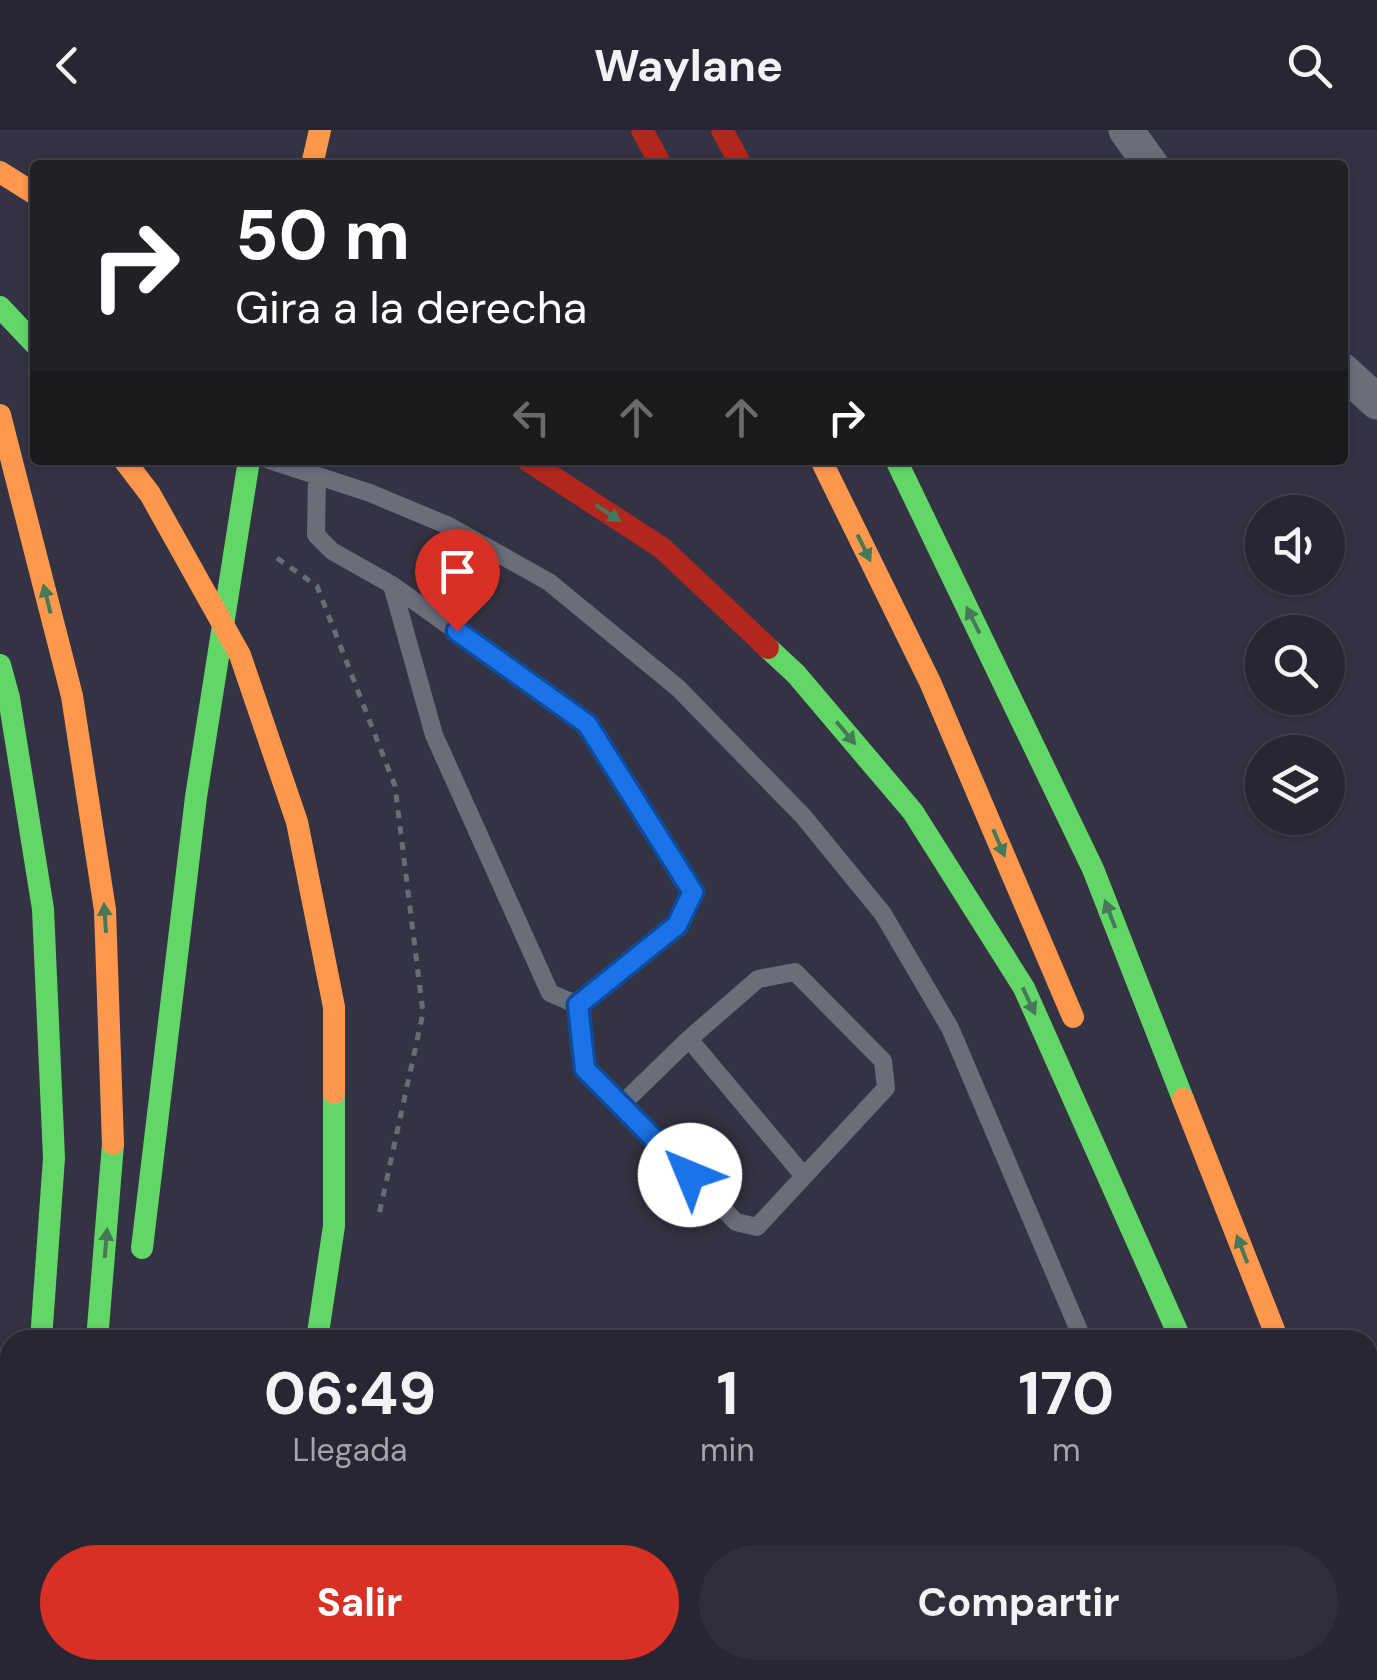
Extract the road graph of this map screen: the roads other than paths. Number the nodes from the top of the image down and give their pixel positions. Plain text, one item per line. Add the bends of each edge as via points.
1 (320, 130) edge
2 (642, 130) edge
3 (722, 130) edge
4 (1126, 130) edge
5 (313, 160) edge
6 (658, 160) edge
7 (738, 160) edge
8 (1147, 160) edge
9 (0, 172) edge
10 (30, 191) edge
11 (0, 307) edge
12 (30, 339) edge
13 (1348, 375) edge
14 (1377, 402) edge
15 (0, 415) edge
16 (128, 465) edge
17 (247, 465) edge
18 (284, 465) edge
19 (535, 465) edge
20 (823, 465) edge
21 (898, 465) edge
22 (317, 476) junction
23 (392, 585) junction
24 (0, 665) edge
25 (578, 1005) junction
26 (688, 1039) junction
27 (1084, 1044) dead end
28 (620, 1105) junction
29 (803, 1175) junction
30 (1155, 1227) dead end
31 (140, 1264) dead end
32 (42, 1330) edge
33 (98, 1330) edge
34 (318, 1330) edge
35 (1079, 1330) edge
36 (1180, 1330) edge
37 (1182, 1330) edge
38 (1274, 1330) edge

1 - 5 main road
2 - 6 main road
3 - 7 main road
4 - 8 street
9 - 10 main road
11 - 12 main road
13 - 14 street
33 -> 15 main road via 114,1164 105,910 72,696
16 - 34 main road via 240,655 297,822 334,1007 334,1226
17 - 31 main road via 196,797
18 - 22 lane
19 -> 36 main road via 662,548 796,674 913,812 1024,988
20 -> 27 main road via 930,682
38 -> 21 main road via 1092,869
22 - 23 lane via 316,535
22 - 35 lane via 449,526 549,582 678,688 803,816 883,914 950,1028
23 - 25 lane via 434,735 550,993
23 - 25 lane via 587,724 693,892 677,925
24 - 32 main road via 42,909 54,1158
25 - 28 lane via 585,1069
26 - 28 lane
26 - 29 lane
26 - 29 lane via 758,980 795,972 882,1061 886,1088
28 - 29 lane via 736,1222 757,1227
30 - 37 main road

